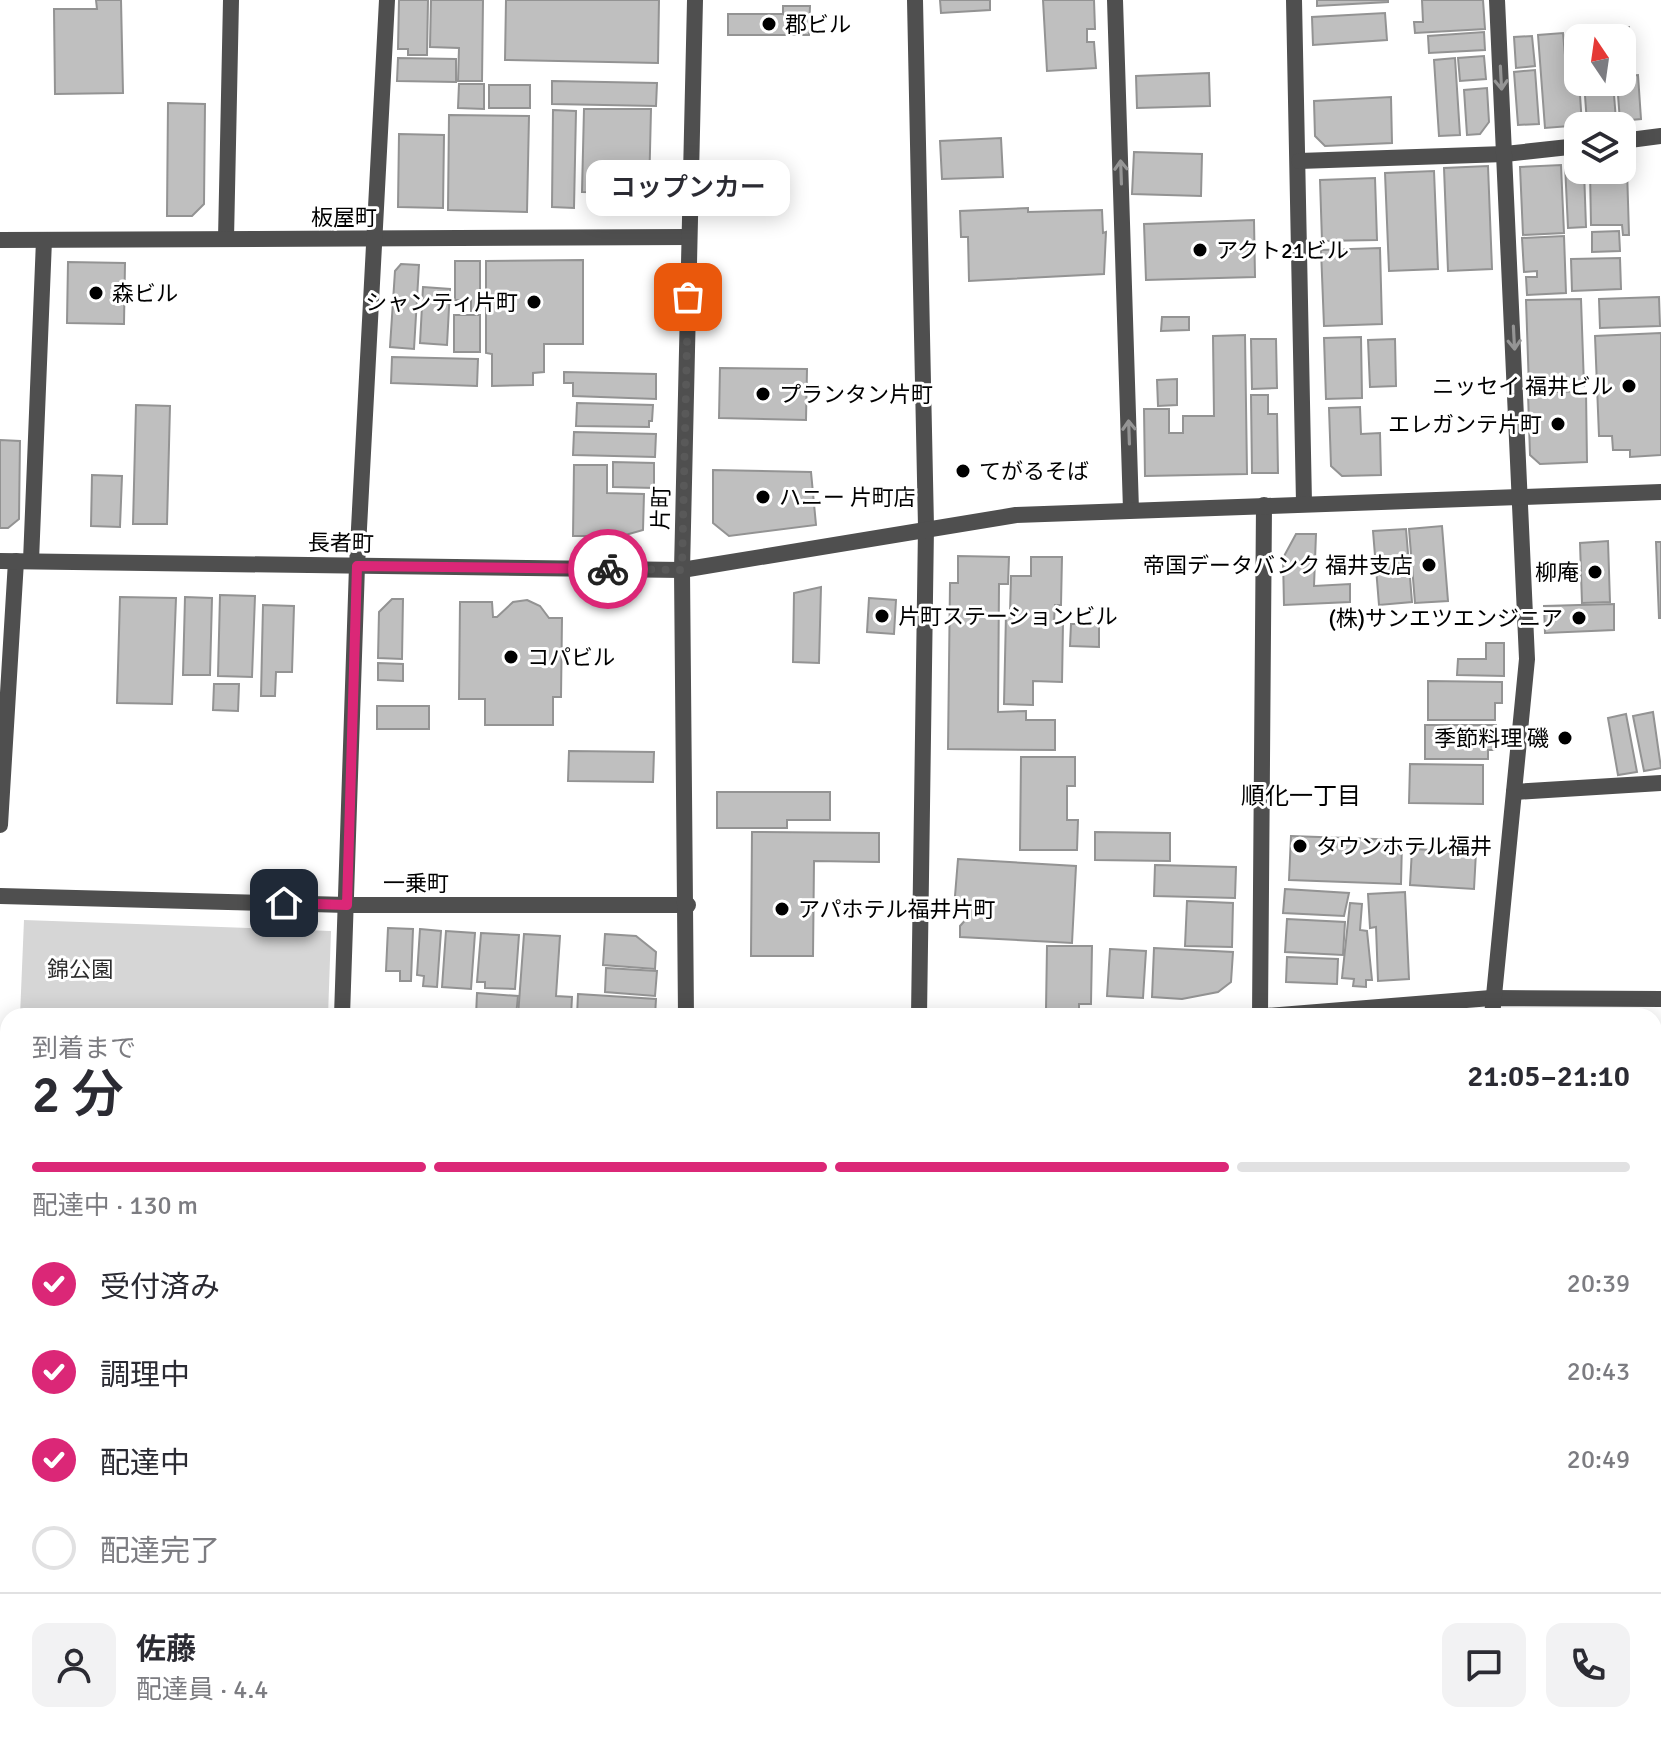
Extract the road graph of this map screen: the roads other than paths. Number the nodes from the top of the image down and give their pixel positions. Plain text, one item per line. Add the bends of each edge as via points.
1 (231, 0) edge
2 (387, 0) edge
3 (695, 0) edge
4 (915, 0) edge
5 (1115, 0) edge
6 (1294, 0) edge
7 (1497, 0) edge
8 (1661, 136) edge
9 (1636, 139) edge
10 (1564, 148) edge
11 (1505, 154) junction
12 (1299, 161) junction
13 (689, 237) junction
14 (226, 239) junction
15 (376, 239) junction
16 (0, 240) edge
17 (44, 240) junction
18 (1661, 492) edge
19 (1522, 498) junction
20 (1304, 503) junction
21 (1264, 505) junction
22 (1131, 510) junction
23 (926, 527) junction
24 (15, 561) edge
25 (357, 566) junction
26 (682, 570) junction
27 (1661, 783) edge
28 (1514, 792) junction
29 (0, 825) edge
30 (0, 896) edge
31 (347, 905) junction
32 (688, 905) junction
33 (1491, 998) junction
34 (1661, 999) edge
35 (342, 1008) edge
36 (686, 1008) edge
37 (919, 1008) edge
38 (1260, 1008) edge
39 (1366, 1008) edge
40 (1492, 1008) edge

1 - 14 street
2 - 15 street
3 - 13 street, 片町
4 - 23 street
22 -> 5 street
6 - 12 street
7 -> 11 street
8 - 9 street
10 - 11 street
11 - 12 street
11 -> 19 street
12 - 20 street
13 - 15 street, 板屋町
13 - 26 street, 片町
14 - 15 street, 板屋町
14 - 17 street, 板屋町
15 - 25 street
16 - 17 street, 板屋町
17 - 24 street
18 - 19 street, 長者町
19 - 20 street, 長者町
19 - 28 street via 1527,659
20 - 21 street, 長者町
21 - 22 street, 長者町
21 - 38 street
22 - 23 street, 長者町 via 1016,515
23 - 26 street, 長者町
23 - 37 street
24 - 25 street, 長者町
24 - 29 street
25 - 26 street, 長者町
25 - 31 street
26 - 32 street, 片町
27 - 28 street
28 - 33 street
30 - 31 street, 一乗町
31 - 32 street, 一乗町
31 - 35 street
32 - 36 street, 片町
33 - 34 street
33 - 39 street
33 - 40 street

